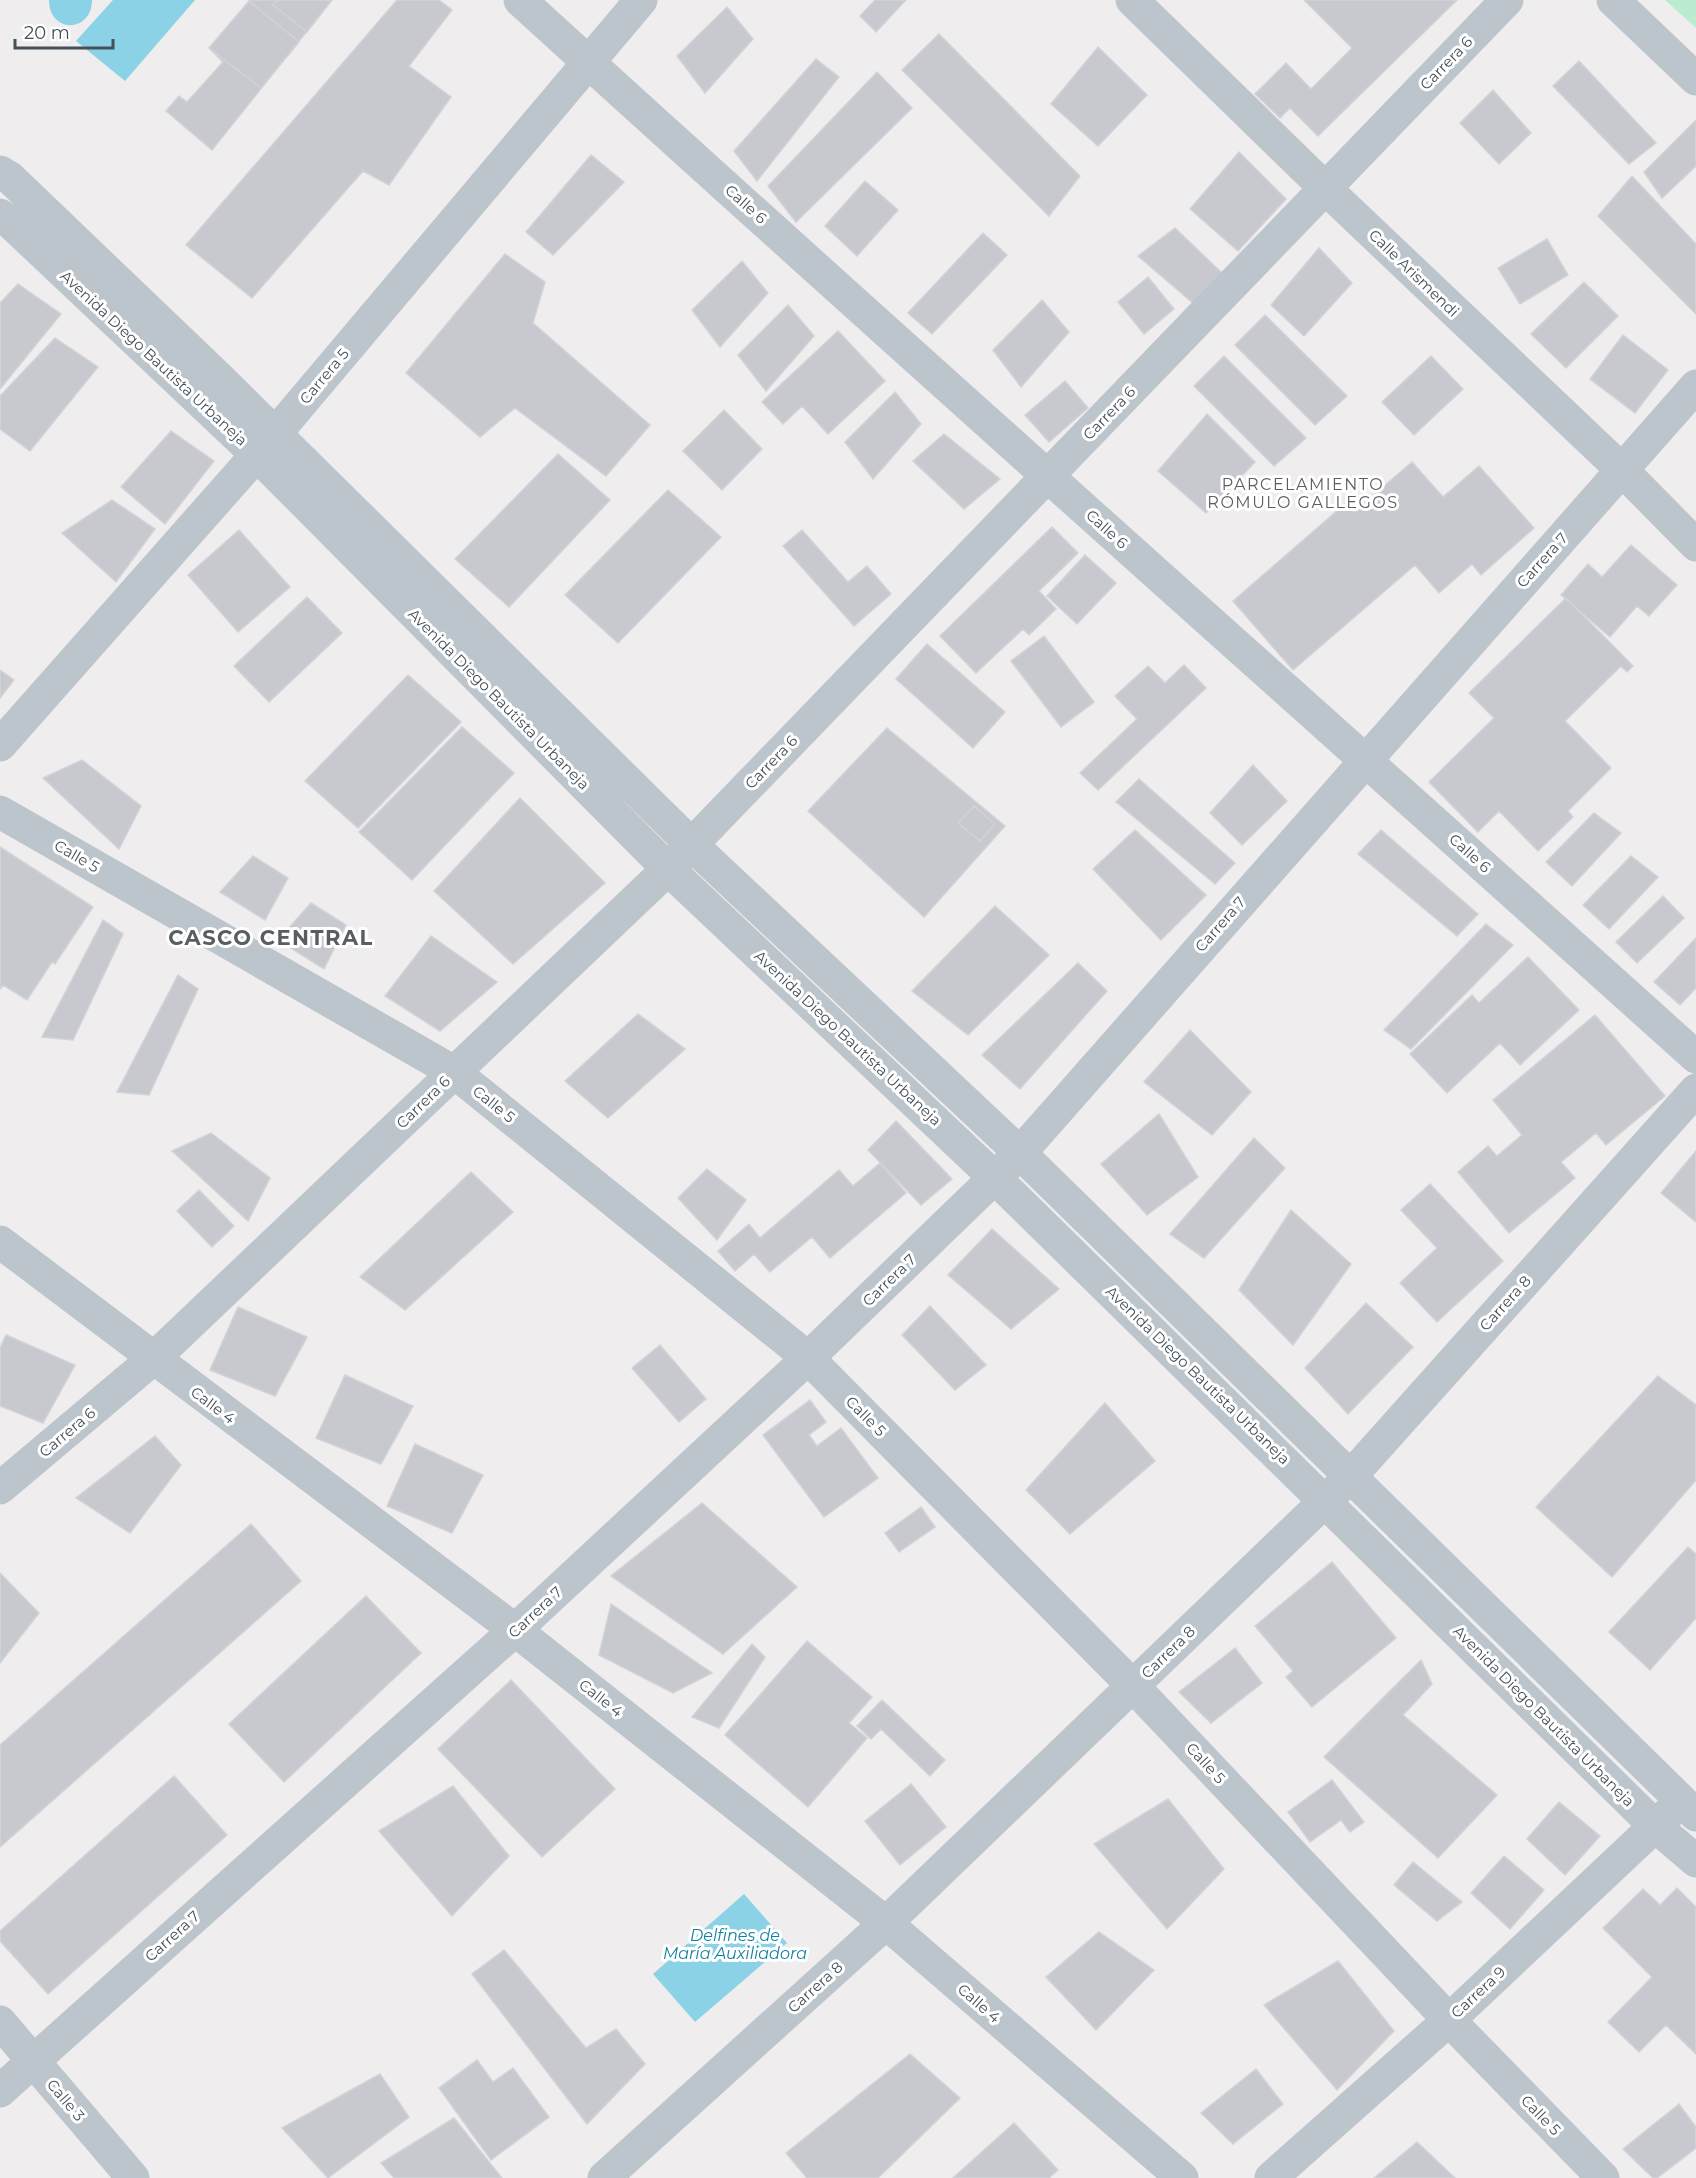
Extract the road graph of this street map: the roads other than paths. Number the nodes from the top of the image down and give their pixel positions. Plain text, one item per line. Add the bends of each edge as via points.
1 (520, 0) edge
2 (641, 0) edge
3 (1132, 0) edge
4 (1507, 0) edge
5 (1613, 0) edge
6 (589, 63) junction
7 (1696, 79) edge
8 (0, 172) edge
9 (1326, 189) junction
10 (0, 215) edge
11 (1696, 386) edge
12 (265, 444) junction
13 (1622, 470) junction
14 (1047, 476) junction
15 (1696, 545) edge
16 (0, 745) edge
17 (1366, 759) junction
18 (0, 812) edge
19 (691, 844) junction
20 (668, 869) junction
21 (1696, 1057) edge
22 (454, 1072) junction
23 (1696, 1090) edge
24 (1020, 1153) junction
25 (995, 1178) junction
26 (0, 1242) edge
27 (808, 1358) junction
28 (153, 1359) junction
29 (1350, 1477) junction
30 (0, 1488) edge
31 (1325, 1500) junction
32 (515, 1630) junction
33 (1133, 1686) junction
34 (1688, 1808) edge
35 (1655, 1826) junction
36 (1696, 1861) edge
37 (886, 1923) junction
38 (1449, 2020) junction
39 (0, 2022) edge
40 (33, 2060) junction
41 (0, 2091) edge
42 (133, 2178) edge
43 (604, 2178) edge
44 (1182, 2178) edge
45 (1271, 2178) edge
46 (1603, 2178) edge

1 - 6 street, Calle 6
2 - 6 street, Carrera 5
3 - 9 street, Calle Arismendi
4 - 9 street, Carrera 6
5 - 7 street
6 - 12 street, Carrera 5
6 - 14 street, Calle 6
8 - 12 street, Avenida Diego Bautista Urbaneja via 181,342
9 - 13 street, Calle Arismendi
9 - 14 street, Carrera 6
10 - 12 street, Avenida Diego Bautista Urbaneja
11 - 13 street, Carrera 7
12 - 16 street, Carrera 5
12 - 19 street, Avenida Diego Bautista Urbaneja
12 - 20 street, Avenida Diego Bautista Urbaneja
13 - 15 street, Calle Arismendi
13 - 17 street, Carrera 7
14 - 17 street, Calle 6
14 - 19 street, Carrera 6
17 - 21 street, Calle 6
17 - 24 street, Carrera 7
18 - 22 street, Calle 5
19 - 20 street, Carrera 6
19 - 24 street, Avenida Diego Bautista Urbaneja
20 - 22 street, Carrera 6
20 - 25 street, Avenida Diego Bautista Urbaneja
22 - 27 street, Calle 5
22 - 28 street, Carrera 6
23 - 29 street, Carrera 8
24 - 25 street, Carrera 7
24 - 29 street, Avenida Diego Bautista Urbaneja
25 - 27 street, Carrera 7
25 - 31 street, Avenida Diego Bautista Urbaneja
26 - 28 street, Calle 4
27 - 32 street, Carrera 7
27 - 33 street, Calle 5
28 - 30 street, Carrera 6
28 - 32 street, Calle 4
29 - 31 street, Carrera 8
29 - 34 street, Avenida Diego Bautista Urbaneja
31 - 33 street, Carrera 8
31 - 35 street, Avenida Diego Bautista Urbaneja
32 - 37 street, Calle 4
32 - 40 street, Carrera 7
33 - 37 street, Carrera 8
33 - 38 street, Calle 5
34 - 35 street, Carrera 9
35 - 36 street, Avenida Diego Bautista Urbaneja
35 - 38 street, Carrera 9
37 - 43 street, Carrera 8
37 - 44 street, Calle 4
38 - 45 street, Carrera 9
38 - 46 street, Calle 5
39 - 40 street, Calle 3
40 - 41 street, Carrera 7
40 - 42 street, Calle 3

